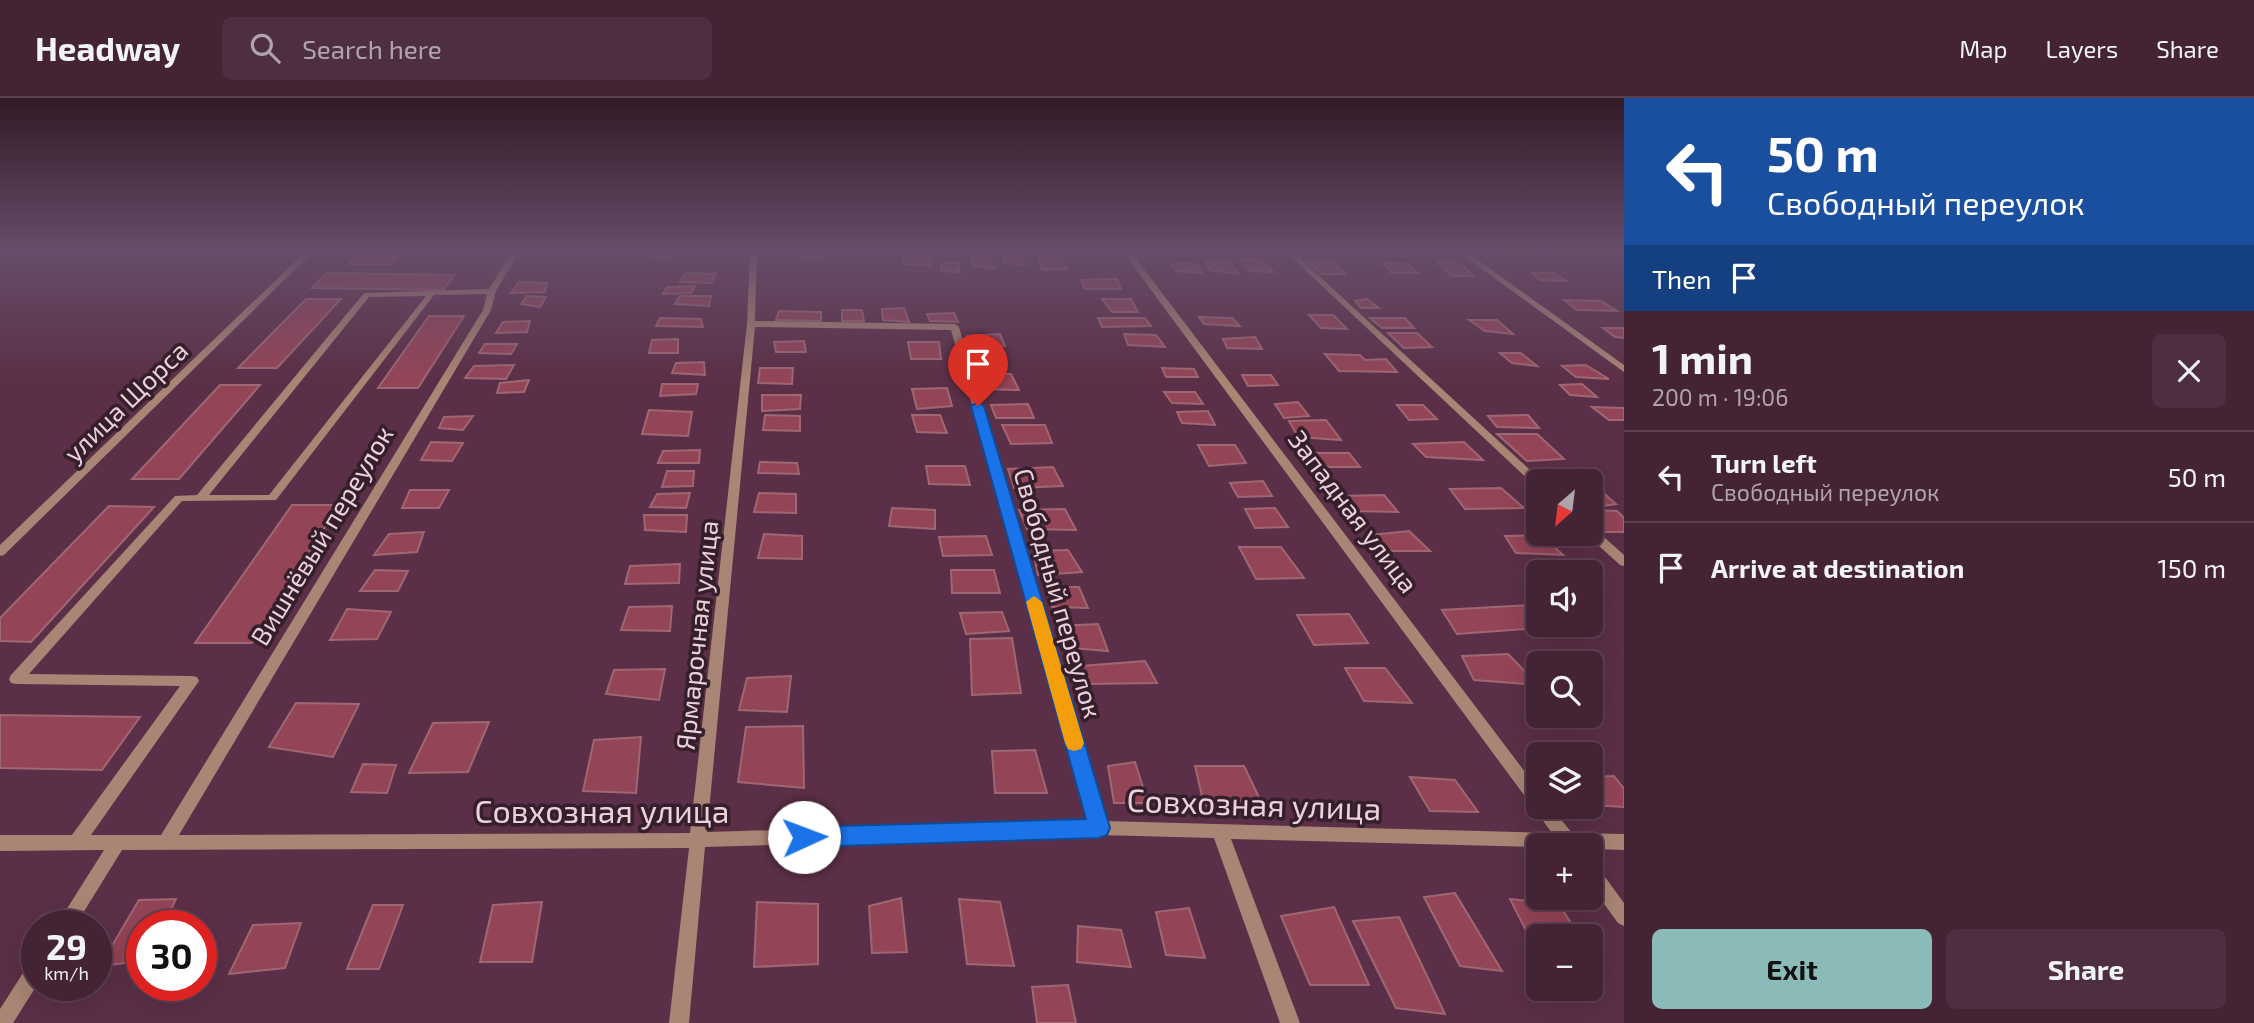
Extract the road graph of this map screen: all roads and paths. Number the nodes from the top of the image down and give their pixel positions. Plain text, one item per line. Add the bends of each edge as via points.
1 (264, 295) edge
2 (367, 295) edge
3 (430, 295) edge
4 (491, 295) edge
5 (752, 295) edge
6 (1161, 295) edge
7 (1336, 295) edge
8 (1523, 295) edge
9 (751, 324) junction
10 (1624, 369) edge
11 (1526, 472) edge
12 (200, 499) junction
13 (1603, 543) edge
14 (0, 552) edge
15 (1624, 562) edge
16 (1526, 785) edge
17 (1551, 819) edge
18 (1099, 828) junction
19 (1220, 832) junction
20 (1562, 833) edge
21 (697, 840) junction
22 (166, 841) junction
23 (77, 842) junction
24 (118, 842) junction
25 (1526, 842) edge
26 (1624, 842) edge
27 (1603, 843) edge
28 (0, 844) edge
29 (1603, 888) edge
30 (75, 910) edge
31 (1624, 916) edge
32 (21, 994) edge
33 (2, 1023) edge
34 (679, 1023) edge
35 (1290, 1023) edge

1 - 14 street, улица Щорса
2 - 12 street
3 - 12 street via 272,498
4 - 22 street, Вишнёвый переулок via 487,310
5 - 9 street, Ярмарочная улица
6 - 16 street, Западная улица
7 - 11 street
8 - 10 street
9 - 18 street, Свободный переулок via 955,327
9 - 21 street, Ярмарочная улица
12 - 23 street via 179,498 16,680 191,681
13 - 15 street
17 - 20 street
18 - 19 street, Совхозная улица
18 - 21 street, Совхозная улица
19 - 25 street, Совхозная улица
19 - 35 street
21 - 22 street, Совхозная улица
21 - 34 street, Ярмарочная улица
22 - 24 street, Совхозная улица
23 - 24 street, Совхозная улица
23 - 28 street, Совхозная улица
24 - 30 street
26 - 27 street, Совхозная улица
29 - 31 street
32 - 33 street

